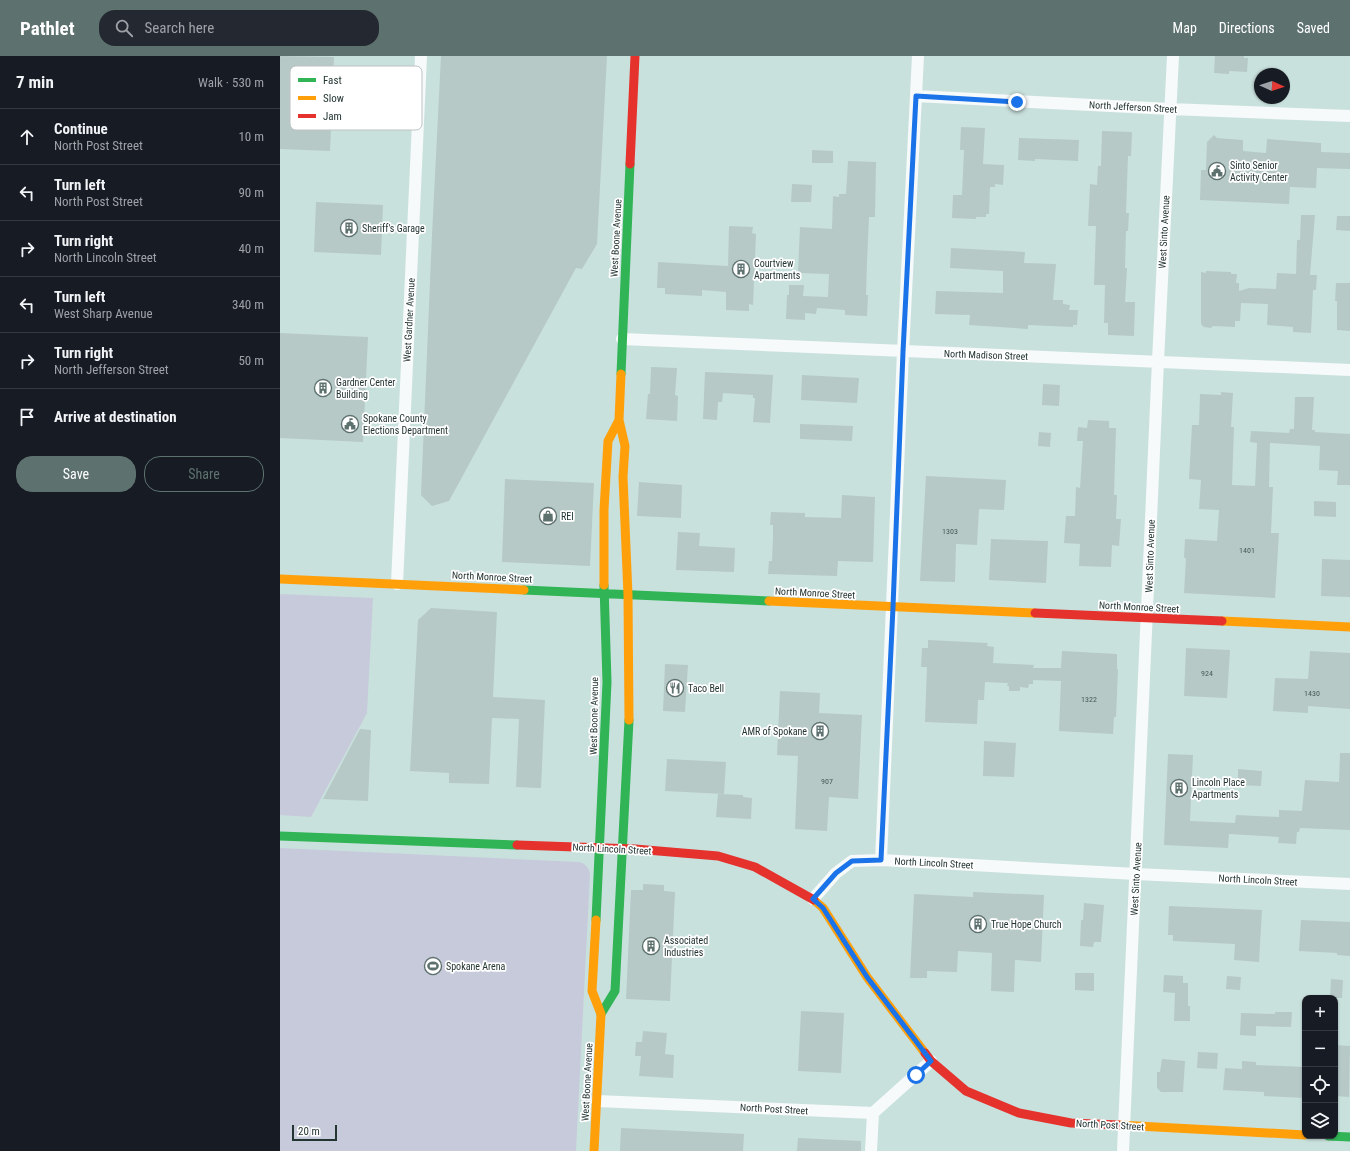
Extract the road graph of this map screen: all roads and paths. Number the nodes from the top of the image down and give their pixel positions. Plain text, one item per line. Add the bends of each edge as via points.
1 (421, 56) edge
2 (635, 56) edge
3 (918, 56) edge
4 (1173, 56) edge
5 (421, 66) edge
6 (916, 96) junction
7 (1170, 109) junction
8 (1350, 116) edge
9 (418, 130) edge
10 (622, 339) junction
11 (903, 352) junction
12 (1158, 361) junction
13 (1350, 370) edge
14 (619, 420) junction
15 (280, 579) edge
16 (397, 584) junction
17 (604, 593) junction
18 (628, 594) junction
19 (893, 607) junction
20 (1147, 618) junction
21 (1350, 628) edge
22 (280, 836) edge
23 (600, 848) junction
24 (623, 849) junction
25 (881, 860) junction
26 (1136, 874) junction
27 (1350, 884) edge
28 (813, 899) junction
29 (601, 1014) junction
30 (931, 1061) junction
31 (597, 1101) junction
32 (873, 1113) junction
33 (1124, 1125) junction
34 (1302, 1135) edge
35 (1338, 1136) edge
36 (1350, 1137) edge
37 (594, 1151) edge
38 (871, 1151) edge
39 (1123, 1151) edge

1 - 5 street, West Gardner Avenue
2 - 10 main road, West Boone Avenue
3 - 6 street
4 - 7 street, West Sinto Avenue
6 - 7 street, North Jefferson Street
6 - 11 street
7 - 8 street, North Jefferson Street
7 - 12 street, West Sinto Avenue
9 - 16 street, West Gardner Avenue
10 - 11 street, North Madison Street
10 - 14 main road, West Boone Avenue
11 - 12 street, North Madison Street
11 - 19 street
12 - 13 street, North Madison Street
12 - 20 street, West Sinto Avenue
14 - 17 main road, West Boone Avenue via 608,441 604,510
14 - 18 main road, West Boone Avenue via 625,446 624,503
15 - 16 main road, North Monroe Street
16 - 17 main road, North Monroe Street
17 - 18 main road, North Monroe Street
17 - 23 main road, West Boone Avenue via 607,682
18 - 19 main road, North Monroe Street
18 - 24 main road, West Boone Avenue via 629,731
19 - 20 main road, North Monroe Street
19 - 25 street
20 - 21 main road, North Monroe Street
20 - 26 street, West Sinto Avenue
22 - 23 main road, North Lincoln Street
23 - 24 main road, North Lincoln Street
23 - 29 main road, West Boone Avenue via 592,991
24 - 28 main road, North Lincoln Street via 718,856 756,868
24 - 29 main road, West Boone Avenue via 615,991
25 - 26 street, North Lincoln Street
25 - 28 street, North Lincoln Street via 852,861 836,873
26 - 27 street, North Lincoln Street
26 - 33 street, West Sinto Avenue
28 - 30 main road, North Post Street via 823,908 867,977
29 - 31 main road, West Boone Avenue
30 - 32 street
30 - 33 main road, North Post Street via 966,1091 1019,1113 1071,1122
31 - 32 street, North Post Street
31 - 37 main road, West Boone Avenue
32 - 38 street
33 - 34 main road, North Post Street
33 - 39 street, West Sinto Avenue
35 - 36 main road

